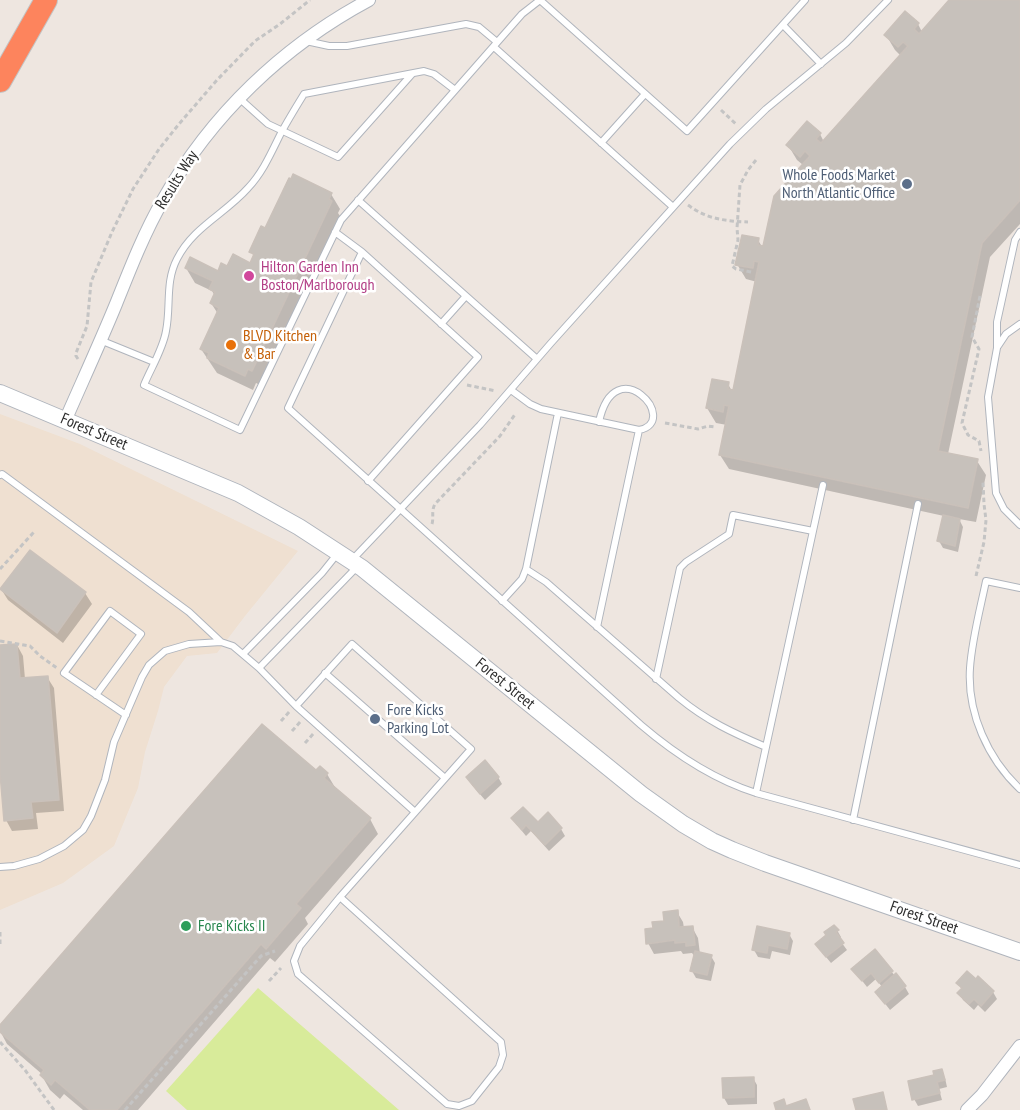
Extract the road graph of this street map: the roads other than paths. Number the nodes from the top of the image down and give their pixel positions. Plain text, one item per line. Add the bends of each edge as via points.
1 (46, 0) edge
2 (369, 0) edge
3 (540, 0) edge
4 (805, 0) edge
5 (888, 0) edge
6 (783, 25) junction
7 (305, 40) junction
8 (495, 44) junction
9 (821, 64) junction
10 (413, 73) junction
11 (0, 81) edge
12 (455, 90) junction
13 (645, 94) junction
14 (239, 98) junction
15 (282, 131) junction
16 (601, 143) junction
17 (358, 200) junction
18 (673, 207) junction
19 (335, 232) junction
20 (1020, 232) edge
21 (363, 252) junction
22 (466, 296) junction
23 (441, 324) junction
24 (1020, 324) edge
25 (100, 340) junction
26 (997, 348) junction
27 (537, 359) junction
28 (154, 362) junction
29 (511, 390) junction
30 (0, 395) edge
31 (558, 413) junction
32 (65, 421) junction
33 (599, 422) junction
34 (639, 430) junction
35 (0, 475) edge
36 (368, 481) junction
37 (823, 485) dead end
38 (918, 504) dead end
39 (400, 509) junction
40 (1020, 525) edge
41 (813, 531) junction
42 (349, 559) junction
43 (526, 569) junction
44 (1020, 588) edge
45 (502, 600) junction
46 (597, 627) junction
47 (221, 642) junction
48 (243, 654) junction
49 (259, 668) junction
50 (325, 673) junction
51 (656, 679) junction
52 (96, 695) junction
53 (296, 706) junction
54 (126, 715) junction
55 (766, 747) junction
56 (445, 778) junction
57 (1020, 789) edge
58 (756, 793) junction
59 (415, 812) junction
60 (853, 820) junction
61 (1020, 865) edge
62 (0, 867) edge
63 (340, 897) junction
64 (1020, 952) edge
65 (1020, 1046) edge
66 (967, 1110) edge

1 - 11 highway
2 - 7 street, Results Way
3 - 8 lane
3 - 13 lane
4 - 6 lane
5 - 9 lane
6 - 9 lane
6 - 13 lane via 687,131
7 - 8 lane via 347,46 470,24 482,29
7 - 14 street, Results Way
8 - 12 lane
8 - 16 lane
9 - 18 lane via 742,131
10 - 12 lane via 431,72
10 - 15 lane via 304,94
10 - 15 lane via 338,157
12 - 17 lane
13 - 16 lane
14 - 15 lane via 262,120
14 - 25 street, Results Way via 195,150 163,200
15 - 28 lane via 253,182 195,234 178,258 169,284 166,332
16 - 18 lane
17 - 19 lane
17 - 22 lane
18 - 27 lane
19 - 21 lane
19 - 28 lane via 240,430 144,385
20 - 26 lane via 997,322
21 - 23 lane
21 - 36 lane via 288,408
22 - 23 lane
22 - 27 lane
23 - 36 lane via 478,357
24 - 26 lane via 1006,334
25 - 28 lane
25 - 32 street, Results Way
26 - 40 lane via 988,397 996,488 1002,505
27 - 29 lane
29 - 31 lane via 535,407
29 - 39 lane
30 - 32 main road, Forest Street
31 - 33 lane
31 - 43 lane
32 - 42 main road, Forest Street via 238,493
33 - 34 lane
33 - 34 lane via 608,398 620,390 633,390 646,398 653,413 650,425
34 - 46 lane
35 - 47 lane via 180,605
36 - 39 lane
37 - 41 lane
38 - 60 lane
39 - 42 lane
39 - 45 lane
41 - 51 lane via 733,515 729,534 680,568
41 - 55 lane
42 - 48 lane via 322,573
42 - 49 lane
42 - 64 main road, Forest Street via 641,794 702,835 765,863
43 - 45 lane
43 - 46 lane
44 - 57 lane via 986,581 969,676 982,733 994,759
45 - 58 lane via 666,745 710,774
46 - 51 lane
47 - 48 lane
47 - 54 lane via 189,644 165,651 149,665
48 - 49 lane
49 - 53 lane
50 - 53 lane
50 - 56 lane
50 - 56 lane via 352,644 471,749
51 - 55 lane via 706,719
52 - 52 lane via 64,673 110,611 141,634
52 - 54 lane
53 - 59 lane
54 - 62 lane via 114,742 105,780 83,830 39,859
55 - 58 lane
56 - 59 lane
58 - 60 lane
59 - 63 lane
60 - 61 lane
63 - 63 lane via 300,946 294,961 298,974 447,1104 459,1106 472,1101 499,1067 503,1055 501,1042
65 - 66 street

